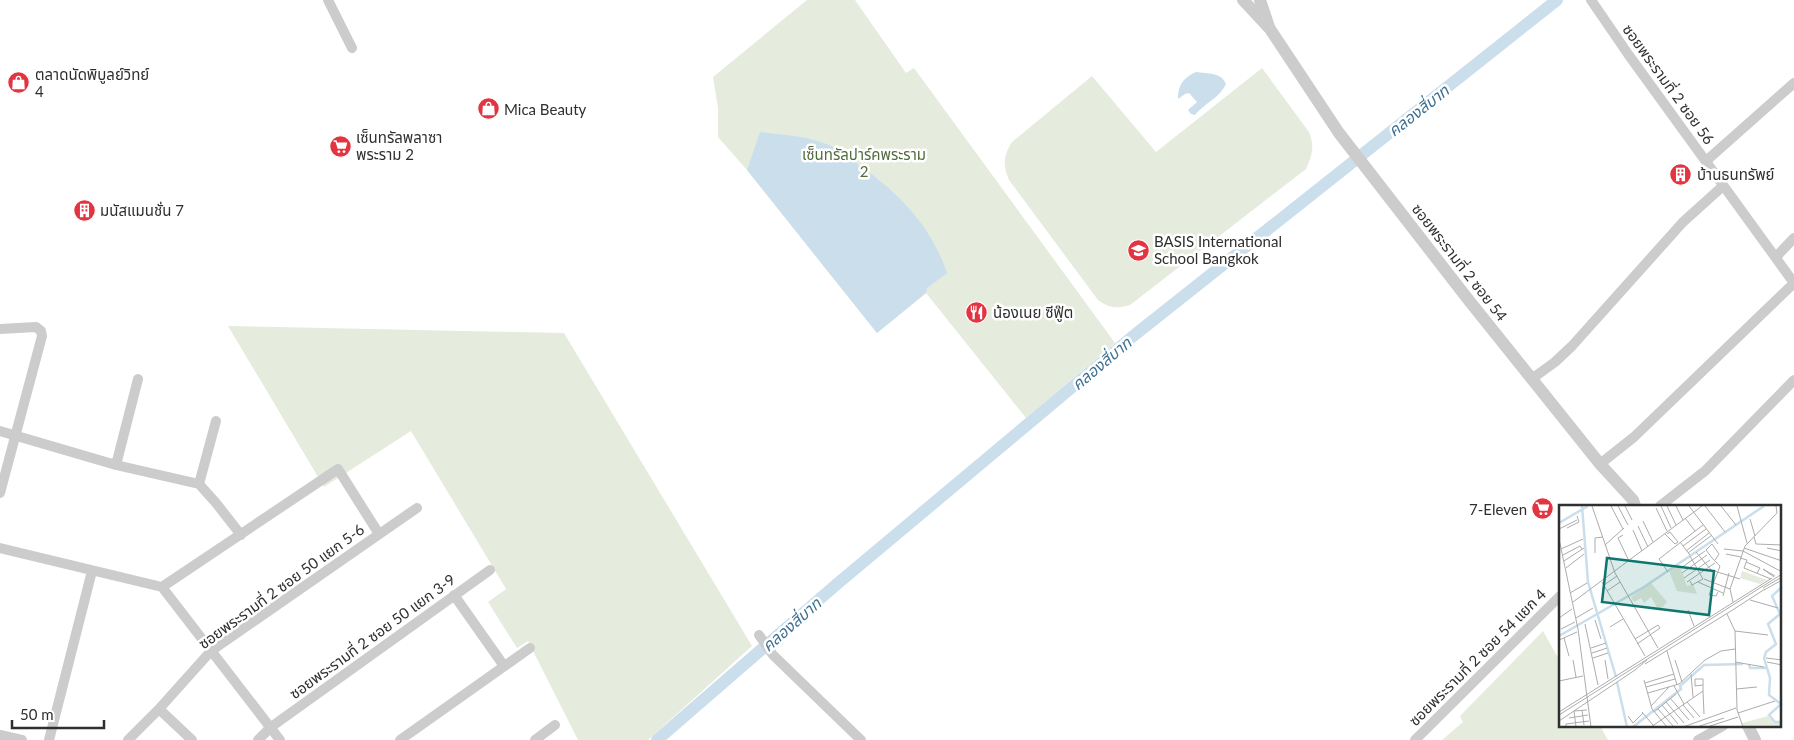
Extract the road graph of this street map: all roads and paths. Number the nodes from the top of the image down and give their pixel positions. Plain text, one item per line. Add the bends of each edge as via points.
1 (328, 0) edge
2 (1243, 0) edge
3 (1260, 0) edge
4 (1591, 0) edge
5 (1270, 29) junction
6 (352, 48) dead end
7 (1794, 83) edge
8 (1706, 161) junction
9 (1723, 186) junction
10 (1794, 238) edge
11 (1776, 257) junction
12 (1794, 283) edge
13 (0, 329) edge
14 (1533, 378) junction
15 (138, 379) dead end
16 (1794, 380) edge
17 (216, 421) dead end
18 (0, 431) edge
19 (17, 435) junction
20 (1600, 464) junction
21 (116, 465) junction
22 (199, 484) junction
23 (0, 493) edge
24 (1635, 505) edge
25 (1661, 505) edge
26 (417, 508) dead end
27 (379, 534) junction
28 (241, 535) junction
29 (0, 548) edge
30 (490, 570) dead end
31 (92, 571) junction
32 (162, 587) junction
33 (454, 595) junction
34 (1559, 597) edge
35 (759, 635) dead end
36 (530, 648) dead end
37 (211, 651) junction
38 (504, 666) junction
39 (159, 709) junction
40 (555, 725) dead end
41 (271, 727) junction
42 (1719, 728) edge
43 (1749, 728) edge
44 (0, 735) edge
45 (1419, 739) edge
46 (22, 740) edge
47 (49, 740) edge
48 (128, 740) edge
49 (192, 740) edge
50 (258, 740) edge
51 (280, 740) edge
52 (400, 740) edge
53 (536, 740) edge
54 (861, 740) edge
55 (1698, 740) edge
56 (1754, 740) edge

1 - 6 street
2 - 5 street, ซอยพระรามที่ 2 ซอย 54
3 - 5 street, ซอยพระรามที่ 2 ซอย 54
4 - 8 street, ซอยพระรามที่ 2 ซอย 56
5 - 14 street, ซอยพระรามที่ 2 ซอย 54 via 1339,133
7 - 8 street
8 - 9 street, ซอยพระรามที่ 2 ซอย 56
9 - 11 street, ซอยพระรามที่ 2 ซอย 56
9 - 14 street via 1683,222 1572,346
10 - 11 street
11 - 12 street, ซอยพระรามที่ 2 ซอย 56
12 - 20 street via 1634,436
13 - 19 street via 36,327 42,336
14 - 20 street, ซอยพระรามที่ 2 ซอย 54
15 - 21 street
16 - 25 street via 1705,471
17 - 22 street
18 - 19 street
19 - 21 street
19 - 23 street
20 - 24 street, ซอยพระรามที่ 2 ซอย 54
21 - 22 street
22 - 28 street
26 - 27 street, ซอยพระรามที่ 2 ซอย 50 แยก 5-6
27 - 28 street via 338,469
27 - 37 street, ซอยพระรามที่ 2 ซอย 50 แยก 5-6
28 - 32 street
29 - 31 street
30 - 33 street, ซอยพระรามที่ 2 ซอย 50 แยก 3-9
31 - 32 street
31 - 47 street
32 - 37 street
33 - 38 street
33 - 41 street, ซอยพระรามที่ 2 ซอย 50 แยก 3-9
34 - 45 street, ซอยพระรามที่ 2 ซอย 54 แยก 4
35 - 54 street via 773,655
36 - 38 street
37 - 39 street, ซอยพระรามที่ 2 ซอย 50 แยก 5-6
37 - 41 street
38 - 52 street
39 - 48 street, ซอยพระรามที่ 2 ซอย 50 แยก 5-6
39 - 49 street
40 - 53 street
41 - 50 street, ซอยพระรามที่ 2 ซอย 50 แยก 3-9
41 - 51 street
42 - 55 street
43 - 56 street
44 - 46 street

